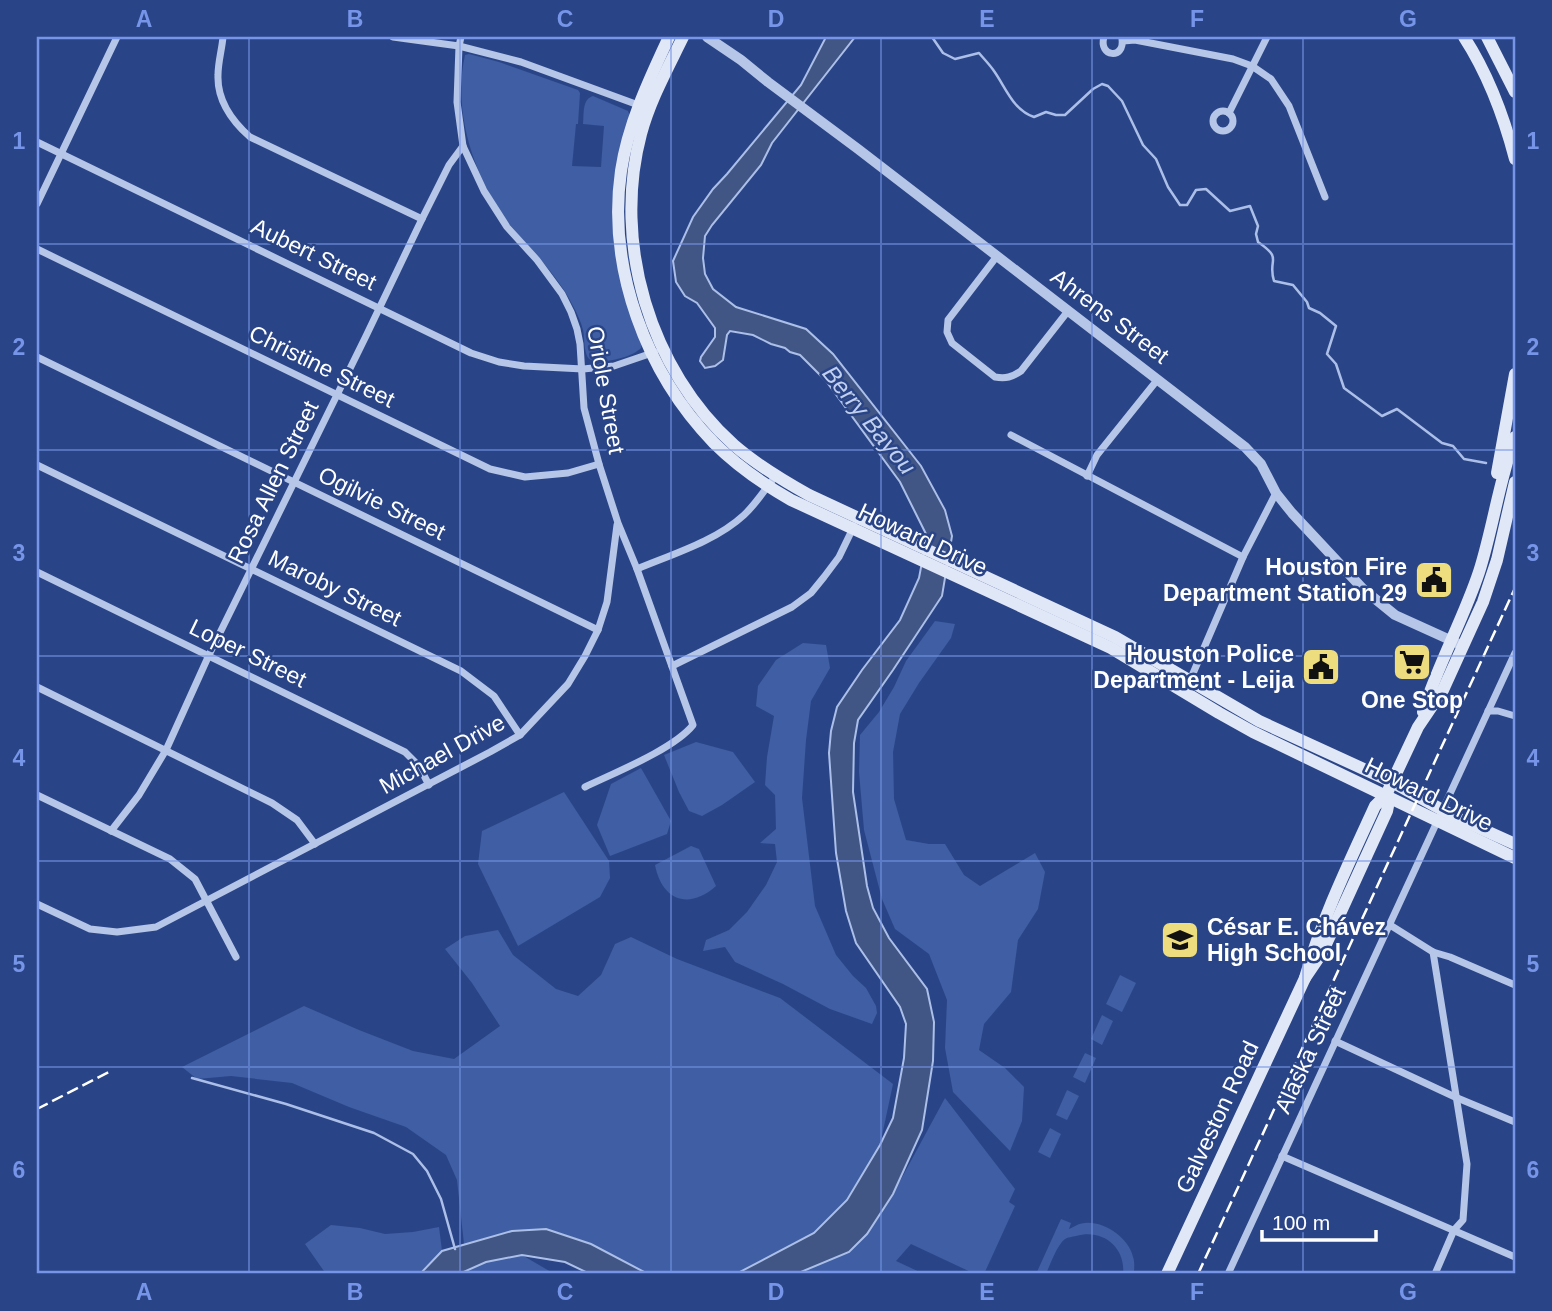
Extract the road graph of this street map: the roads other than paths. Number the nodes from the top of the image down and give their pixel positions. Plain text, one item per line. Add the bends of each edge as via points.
1 (117, 37) edge
2 (223, 37) edge
3 (393, 37) edge
4 (461, 37) edge
5 (669, 37) edge
6 (683, 37) edge
7 (707, 37) edge
8 (1104, 37) edge
9 (1266, 37) edge
10 (1464, 37) edge
11 (1487, 37) edge
12 (1122, 39) edge
13 (459, 46) junction
14 (1252, 66) junction
15 (1514, 89) edge
16 (1494, 96) junction
17 (644, 107) junction
18 (1229, 113) dead end
19 (37, 142) edge
20 (463, 146) junction
21 (61, 154) junction
22 (1515, 159) edge
23 (1325, 197) dead end
24 (37, 204) edge
25 (422, 219) junction
26 (37, 249) edge
27 (997, 256) junction
28 (379, 307) junction
29 (1068, 311) junction
30 (658, 351) junction
31 (37, 357) edge
32 (583, 369) junction
33 (1515, 374) edge
34 (1158, 379) junction
35 (338, 394) junction
36 (1011, 435) dead end
37 (1515, 437) edge
38 (598, 464) junction
39 (37, 465) edge
40 (1087, 476) junction
41 (294, 482) junction
42 (771, 482) junction
43 (1515, 482) edge
44 (1276, 493) junction
45 (618, 523) junction
46 (856, 524) junction
47 (1487, 540) junction
48 (1242, 557) junction
49 (252, 569) junction
50 (637, 569) junction
51 (37, 572) edge
52 (1470, 597) junction
53 (1483, 602) junction
54 (598, 629) junction
55 (1457, 644) junction
56 (1515, 653) edge
57 (209, 655) junction
58 (672, 666) junction
59 (1187, 686) junction
60 (37, 687) edge
61 (1488, 711) junction
62 (1514, 714) edge
63 (520, 735) junction
64 (1275, 735) junction
65 (166, 750) junction
66 (1392, 782) junction
67 (429, 785) junction
68 (584, 787) dead end
69 (37, 795) edge
70 (1386, 795) junction
71 (1439, 815) junction
72 (111, 831) junction
73 (315, 844) junction
74 (1515, 844) edge
75 (1515, 858) edge
76 (207, 901) junction
77 (37, 904) edge
78 (1390, 925) junction
79 (1433, 952) junction
80 (236, 957) dead end
81 (1515, 985) edge
82 (1335, 1041) junction
83 (1455, 1097) junction
84 (1515, 1122) edge
85 (1282, 1156) junction
86 (1454, 1230) junction
87 (1515, 1257) edge
88 (1231, 1273) edge
89 (1167, 1274) edge
90 (1435, 1274) edge

1 - 21 street
2 - 25 street via 217,78 224,106 250,137
3 - 13 street
4 - 13 street, Oriole Street
5 - 17 main road, Howard Drive
6 - 17 main road, Howard Drive
7 - 27 street, Ahrens Street
8 - 12 street via 1103,48 1112,54 1122,49
9 - 14 street
10 - 16 main road
11 - 15 main road
12 - 14 street
13 - 17 street via 522,62
13 - 20 street, Oriole Street via 457,102
14 - 18 street
14 - 23 street via 1271,79 1289,106
15 - 16 main road
16 - 22 main road
17 - 30 main road, Howard Drive via 632,184 628,255
19 - 21 street, Aubert Street
20 - 25 street, Rosa Allen Street
20 - 32 street, Oriole Street via 501,218 562,294 577,328
21 - 24 street
21 - 28 street, Aubert Street
25 - 28 street, Rosa Allen Street
26 - 35 street, Christine Street
27 - 29 street, Ahrens Street
27 - 29 street via 948,320 947,332 952,343 995,377 1004,379 1021,371
28 - 32 street, Aubert Street via 499,362
28 - 35 street, Rosa Allen Street
29 - 34 street, Ahrens Street
30 - 32 street, Aubert Street via 614,366
30 - 42 main road, Howard Drive via 690,394 716,445
31 - 41 street, Ogilvie Street
32 - 38 street, Oriole Street via 584,408
33 - 47 main road
34 - 40 street via 1097,456
34 - 44 street, Ahrens Street via 1251,452
35 - 38 street, Christine Street via 490,469 525,477 568,474
35 - 41 street, Rosa Allen Street
36 - 40 street
37 - 47 main road, Galveston Road
38 - 45 street, Oriole Street
39 - 49 street, Maroby Street
40 - 48 street
41 - 49 street, Rosa Allen Street
41 - 54 street, Ogilvie Street
42 - 46 main road, Howard Drive via 791,500
42 - 50 street via 734,523
43 - 53 main road, Galveston Road
44 - 48 street
44 - 55 street, Ahrens Street via 1363,589 1395,615
45 - 50 street, Oriole Street
45 - 54 street, Michael Drive
46 - 58 street via 839,557 811,593 792,607
46 - 59 main road, Howard Drive via 1113,642
47 - 52 main road, Galveston Road
48 - 59 street
49 - 57 street, Rosa Allen Street
49 - 63 street, Maroby Street via 461,671 494,695
50 - 58 street, Oriole Street
51 - 57 street, Loper Street
52 - 53 main road
52 - 55 main road, Galveston Road
53 - 55 main road, Galveston Road
54 - 63 street, Michael Drive via 568,684
55 - 66 main road, Galveston Road via 1443,690 1418,727
56 - 61 street, Alaska Street
57 - 65 street, Rosa Allen Street
57 - 67 street, Loper Street via 405,752
58 - 68 street, Oriole Street via 694,725 653,754
59 - 64 main road, Howard Drive via 1219,713
60 - 65 street
61 - 62 street
61 - 71 street, Alaska Street
63 - 67 street, Michael Drive
64 - 66 main road, Howard Drive
64 - 70 main road, Howard Drive
65 - 72 street, Rosa Allen Street
65 - 73 street via 272,803 298,820
66 - 70 main road, Galveston Road
66 - 71 main road, Howard Drive
67 - 73 street, Michael Drive
69 - 72 street
70 - 71 main road, Howard Drive
70 - 89 main road, Galveston Road via 1375,806 1336,909 1313,948 1305,978
71 - 74 main road, Howard Drive via 1455,817
71 - 75 main road, Howard Drive
71 - 78 street, Alaska Street
72 - 76 street via 170,859 195,879
73 - 76 street, Michael Drive
76 - 77 street, Michael Drive via 156,927 117,932 90,929
76 - 80 street
78 - 79 street
78 - 82 street, Alaska Street
79 - 81 street
79 - 83 street
82 - 83 street
82 - 85 street, Alaska Street
83 - 84 street
83 - 86 street via 1467,1164 1463,1220
85 - 86 street
85 - 88 street, Alaska Street
86 - 87 street
86 - 90 street

